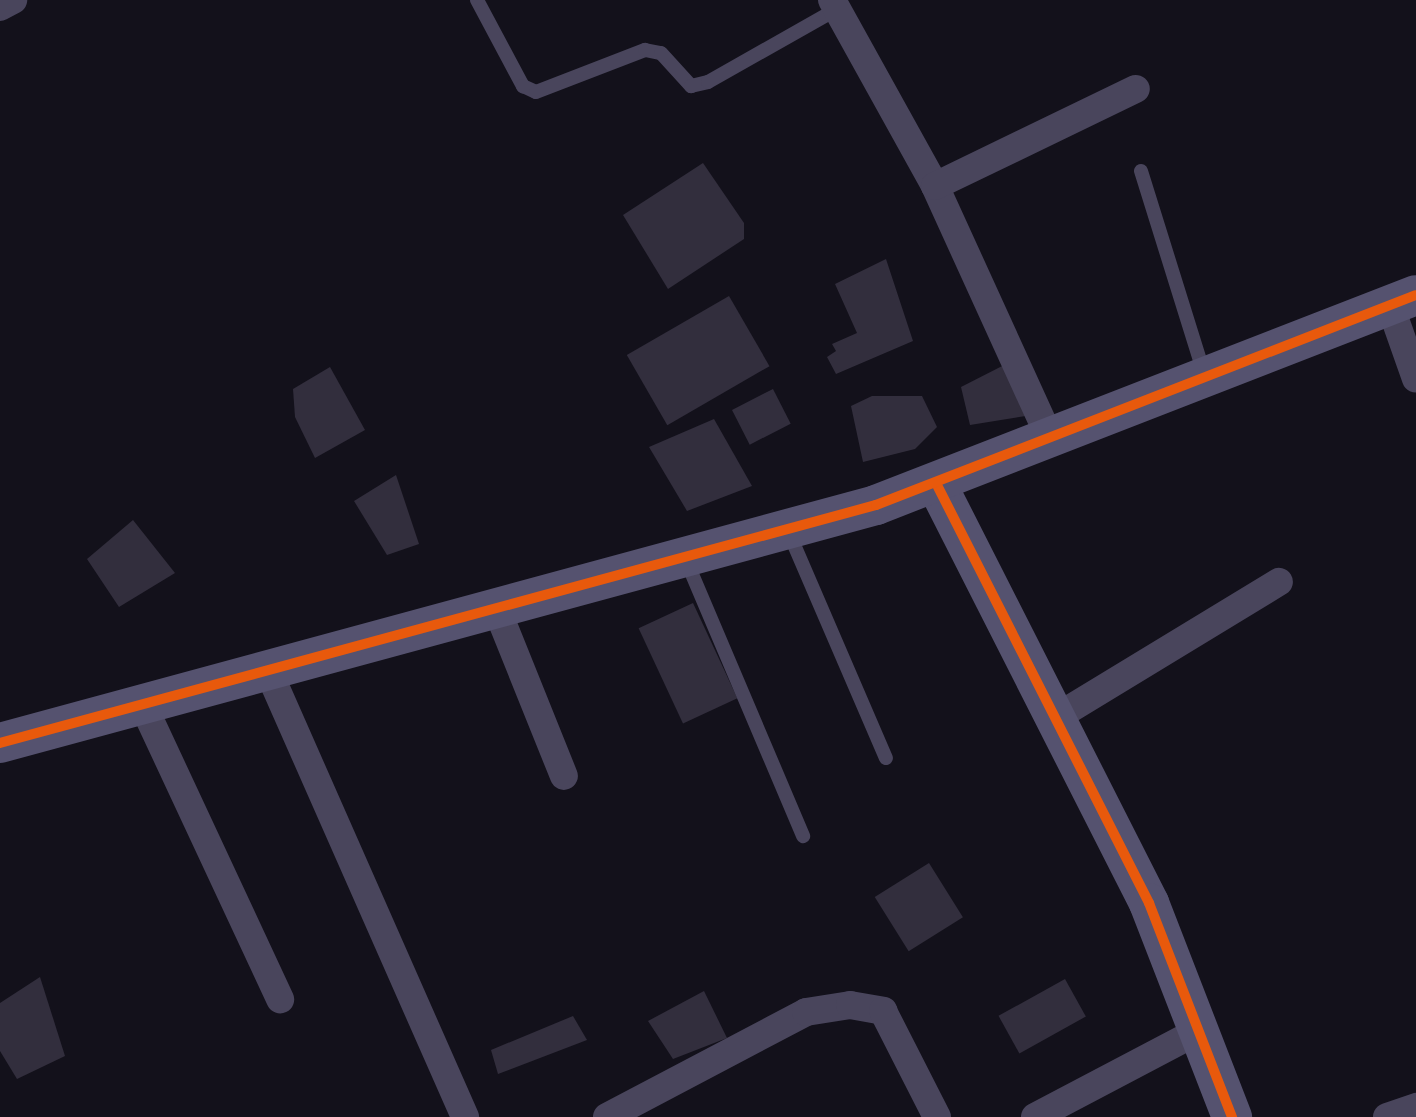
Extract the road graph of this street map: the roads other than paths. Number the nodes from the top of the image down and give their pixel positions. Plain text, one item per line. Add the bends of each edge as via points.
1 (13, 0) edge
2 (477, 0) edge
3 (834, 4) edge
4 (0, 7) edge
5 (1136, 89) dead end
6 (1141, 171) dead end
7 (935, 186) junction
8 (1403, 300) edge
9 (1205, 373) junction
10 (1416, 379) edge
11 (1050, 438) junction
12 (937, 485) junction
13 (788, 529) junction
14 (684, 556) junction
15 (1279, 582) dead end
16 (496, 607) junction
17 (267, 668) junction
18 (142, 703) junction
19 (1055, 718) junction
20 (0, 743) edge
21 (886, 758) dead end
22 (564, 776) dead end
23 (803, 836) dead end
24 (280, 999) dead end
25 (1200, 1030) junction
26 (1416, 1107) edge
27 (465, 1117) edge
28 (607, 1117) edge
29 (937, 1117) edge
30 (1035, 1117) edge
31 (1232, 1117) edge
32 (1387, 1117) edge

1 - 4 street
2 - 3 lane via 523,86 536,92 645,50 661,53 691,86 708,82
3 - 7 street
5 - 7 street
6 - 9 lane
7 - 11 street
8 - 9 street
8 - 10 street
9 - 11 street
11 - 12 street
12 - 13 street
12 - 19 street
13 - 14 street
13 - 21 lane
14 - 16 street
14 - 23 lane
15 - 19 street
16 - 17 street
16 - 22 street
17 - 18 street
17 - 27 street
18 - 20 street
18 - 24 street
19 - 25 street via 1149,903
25 - 30 street
25 - 31 street
26 - 32 street
28 - 29 street via 806,1012 850,1005 883,1011

